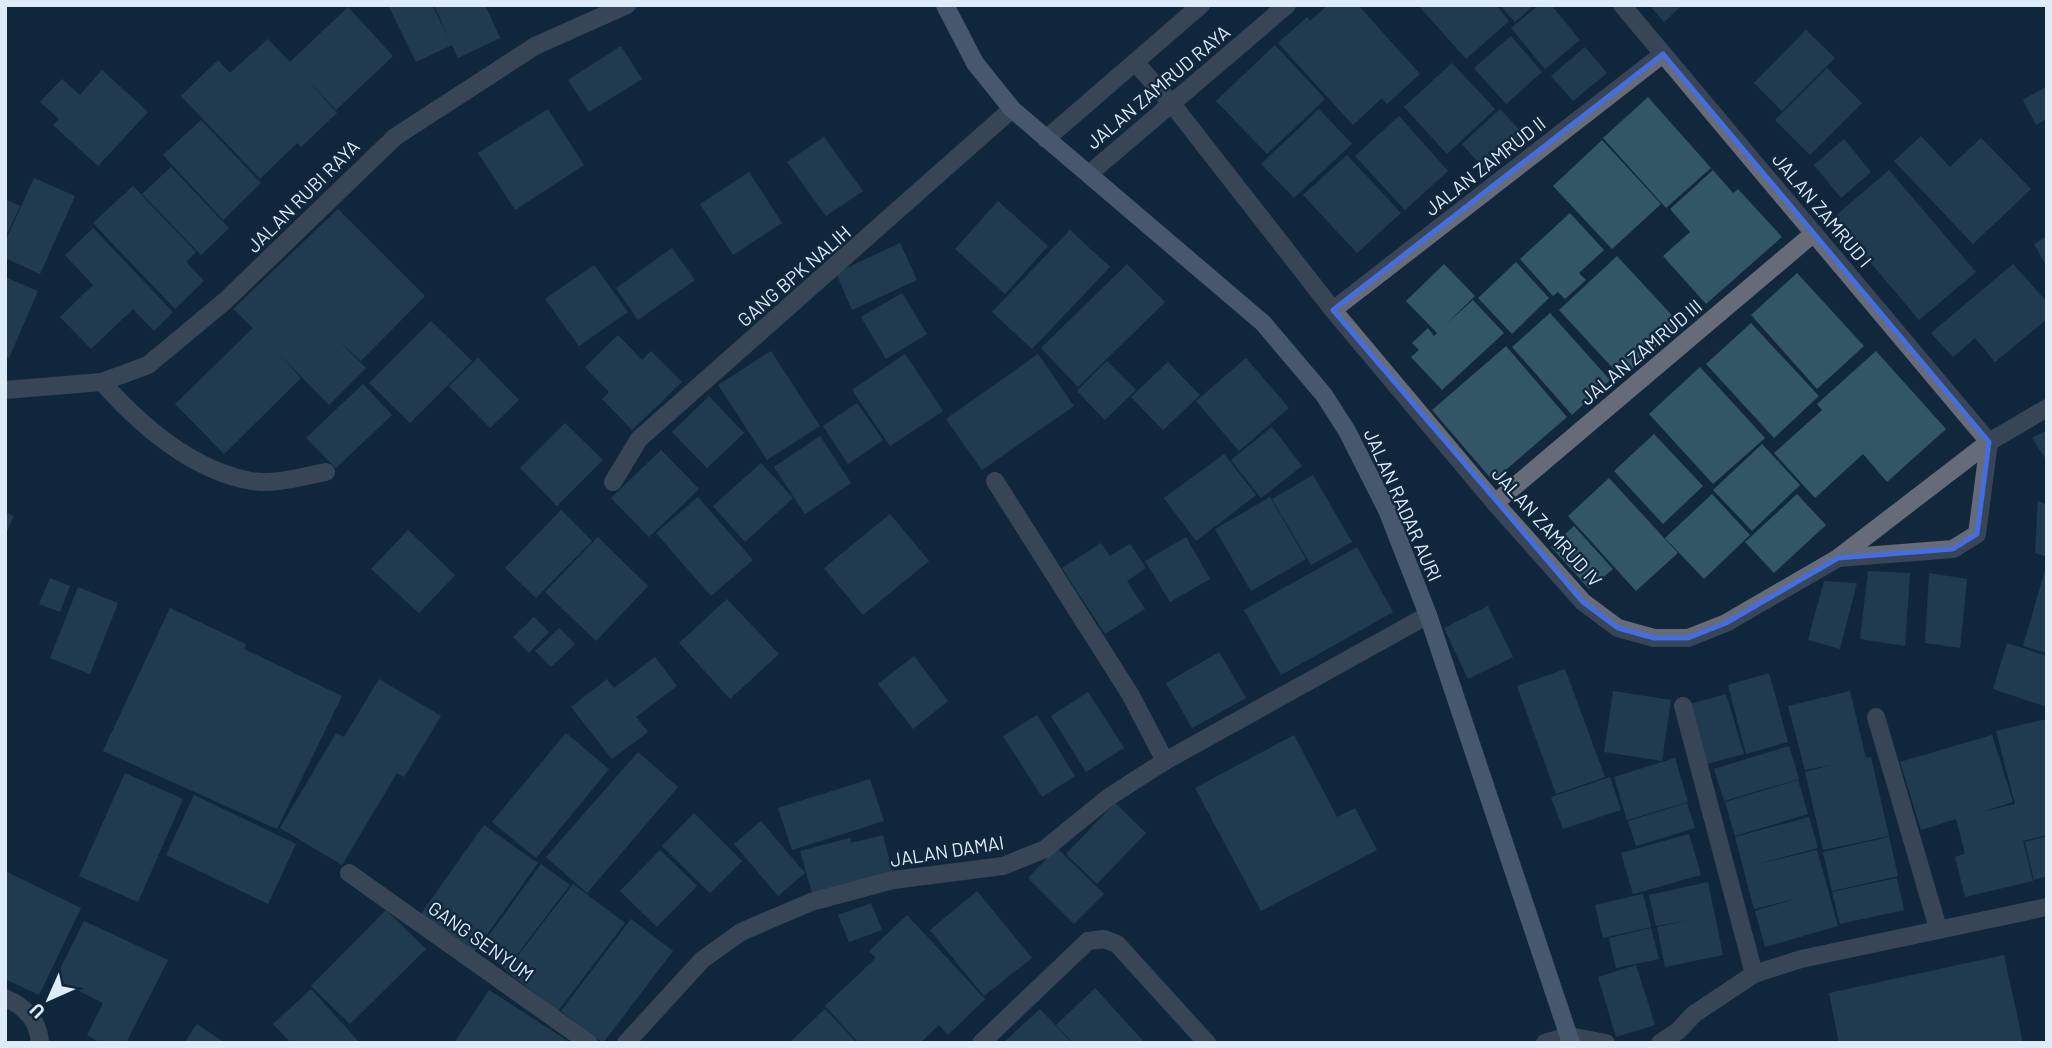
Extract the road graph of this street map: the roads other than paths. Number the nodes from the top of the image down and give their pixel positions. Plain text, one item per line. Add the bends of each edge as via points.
1 (627, 5) edge
2 (945, 5) edge
3 (1201, 5) edge
4 (1287, 5) edge
5 (1622, 5) edge
6 (1663, 54) junction
7 (1135, 62) junction
8 (1172, 104) junction
9 (1012, 109) junction
10 (1046, 139) junction
11 (1089, 174) junction
12 (1814, 233) junction
13 (1333, 310) junction
14 (102, 382) junction
15 (5, 390) edge
16 (2047, 408) edge
17 (1989, 442) junction
18 (326, 472) dead end
19 (995, 481) dead end
20 (613, 482) dead end
21 (1495, 503) junction
22 (1838, 558) junction
23 (1428, 615) junction
24 (1683, 706) dead end
25 (1876, 717) dead end
26 (1165, 761) junction
27 (349, 873) dead end
28 (2047, 906) edge
29 (1938, 928) junction
30 (1754, 974) junction
31 (5, 998) edge
32 (1570, 1040) edge
33 (40, 1043) edge
34 (589, 1043) edge
35 (626, 1043) edge
36 (981, 1043) edge
37 (1208, 1043) edge
38 (1545, 1043) edge
39 (1606, 1043) edge
40 (1660, 1043) edge

1 - 14 street, JALAN RUBI RAYA via 535,46 405,130 368,160 226,301 148,365
2 - 9 main road, JALAN RADAR AURI via 975,63
3 - 7 street
4 - 8 street, JALAN ZAMRUD RAYA
5 - 6 street, JALAN ZAMRUD I
6 - 12 street, JALAN ZAMRUD I
6 - 13 street, JALAN ZAMRUD II
7 - 8 street, JALAN ZAMRUD IV
7 - 10 street
8 - 11 street, JALAN ZAMRUD RAYA
8 - 13 street, JALAN ZAMRUD IV
9 - 10 main road, JALAN RADAR AURI
9 - 20 street, GANG BPK NALIH via 639,439
10 - 11 main road, JALAN RADAR AURI
11 - 23 main road, JALAN RADAR AURI via 1263,323 1303,368 1347,431 1368,471
12 - 17 street, JALAN ZAMRUD I
12 - 21 street, JALAN ZAMRUD III
13 - 21 street, JALAN ZAMRUD IV
14 - 15 street, JALAN RUBI RAYA
14 - 18 street via 133,417 209,466 253,481
16 - 17 street, JALAN ZAMRUD IV
17 - 22 street, JALAN ZAMRUD IV
17 - 22 street via 1977,534 1966,543 1953,549
19 - 26 street via 1130,694
21 - 22 street, JALAN ZAMRUD IV via 1583,602 1618,628 1654,638 1688,638 1726,623
23 - 26 street, JALAN DAMAI
23 - 32 main road, JALAN RADAR AURI
24 - 30 street
25 - 29 street
26 - 35 street, JALAN DAMAI via 1109,797 1045,849 1003,866 893,880 811,902 741,932 702,960
27 - 34 street, GANG SENYUM
28 - 29 street
29 - 30 street
30 - 40 street
31 - 33 street via 20,1004 32,1018
32 - 38 street
32 - 39 street
36 - 37 street via 1088,942 1104,939 1117,944

